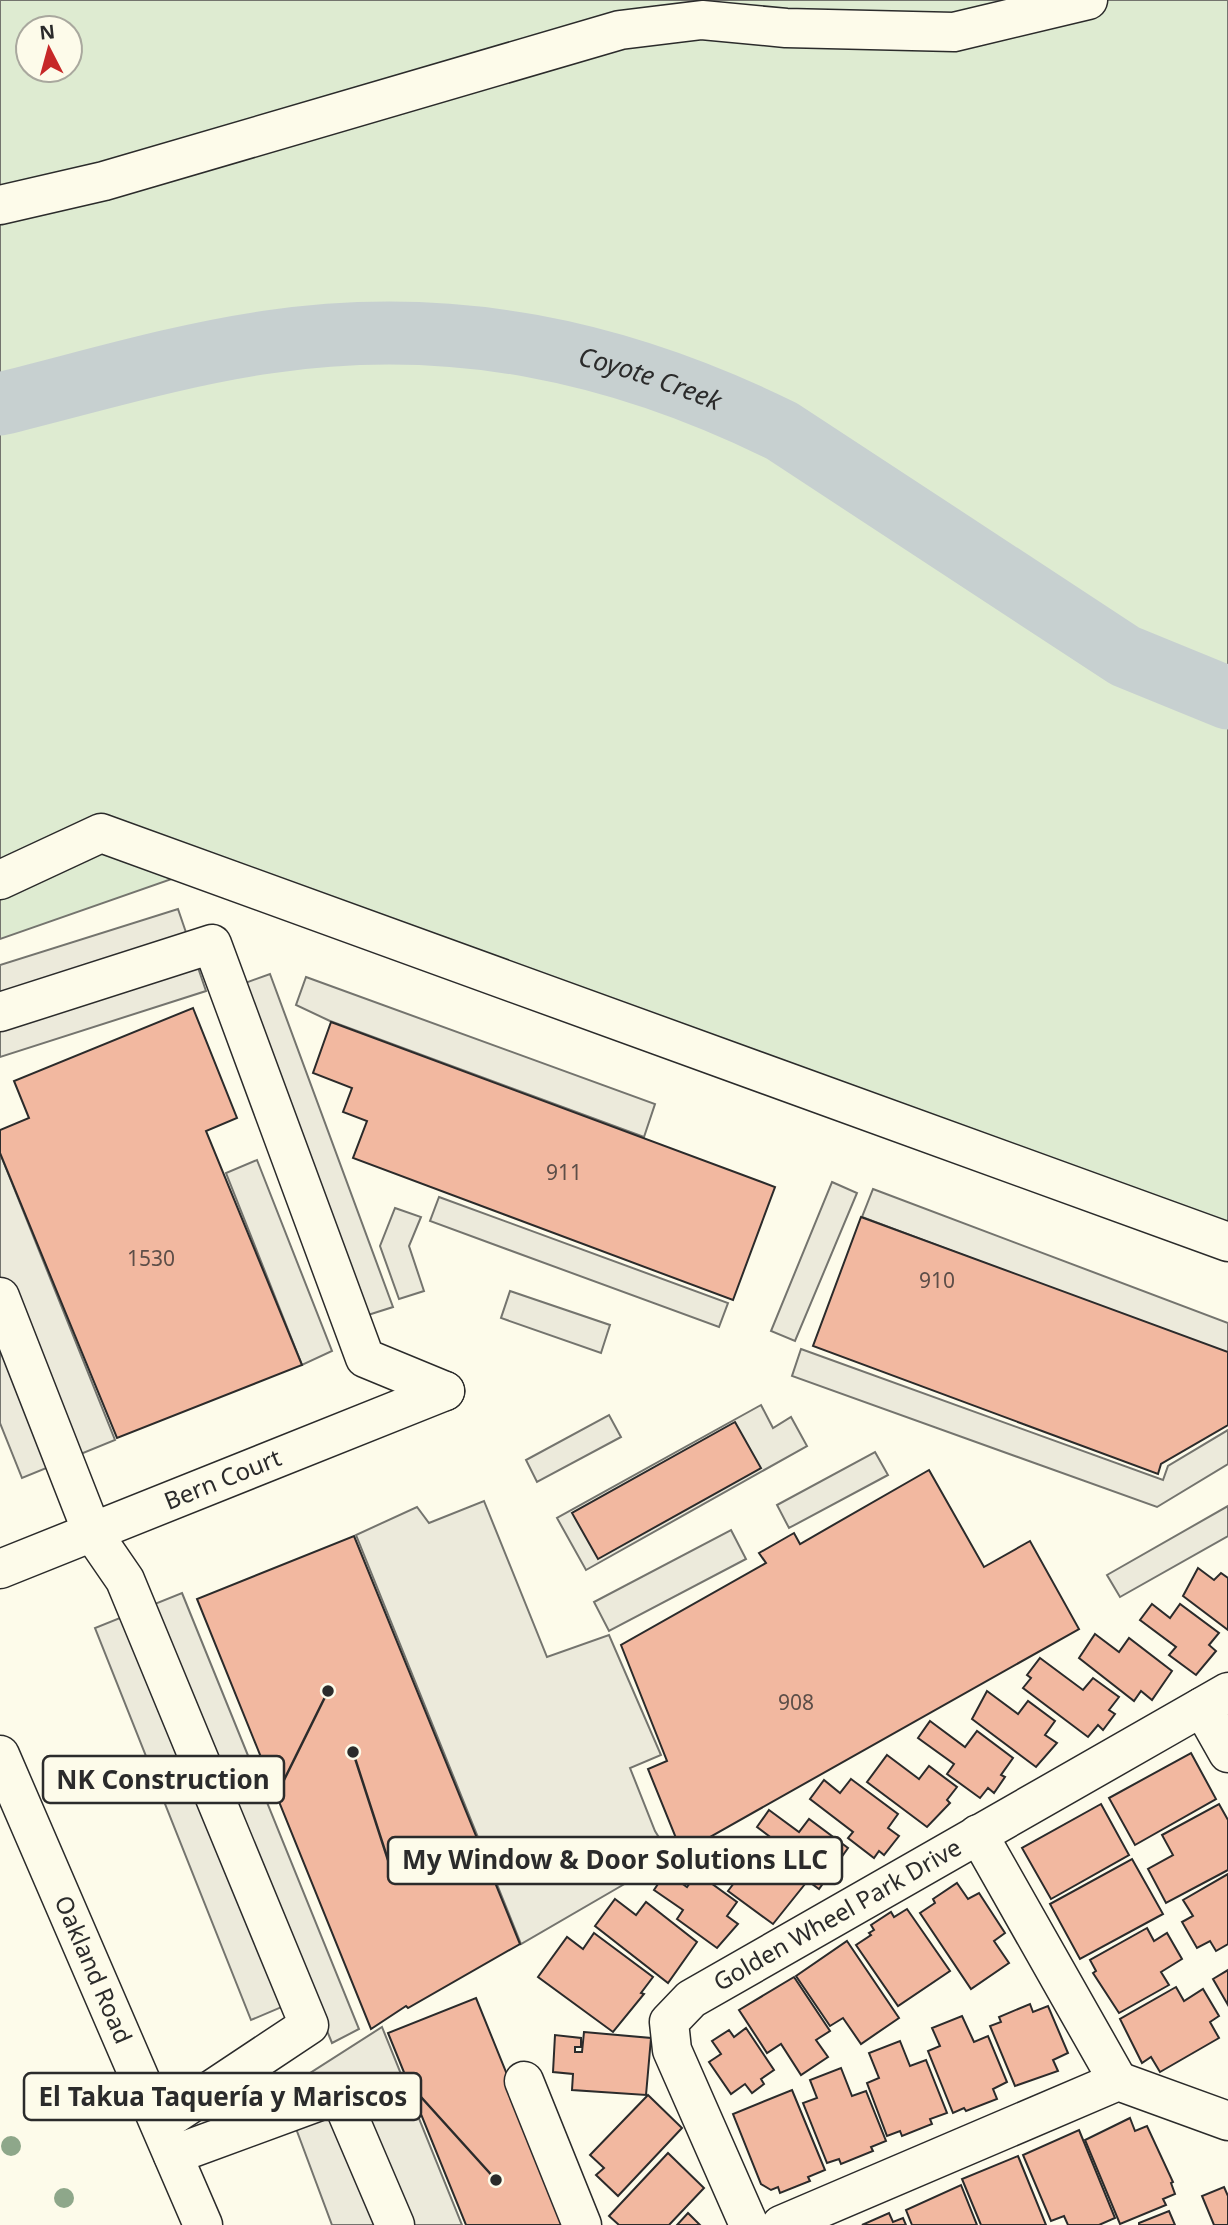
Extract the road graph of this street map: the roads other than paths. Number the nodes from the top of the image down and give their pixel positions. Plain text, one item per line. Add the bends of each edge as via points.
1 (1088, 0) edge
2 (0, 205) edge
3 (0, 880) edge
4 (0, 1012) edge
5 (1228, 1242) edge
6 (0, 1297) edge
7 (92, 1532) junction
8 (0, 1569) edge
9 (1215, 1699) edge
10 (1228, 1753) edge
11 (0, 1755) edge
12 (978, 1834) junction
13 (524, 2081) dead end
14 (1118, 2081) junction
15 (1228, 2122) edge
16 (166, 2139) junction
17 (203, 2225) edge
18 (395, 2225) edge
19 (582, 2225) edge
20 (748, 2225) edge
21 (781, 2225) edge

1 - 2 street via 954,32 786,28 702,20 620,30 104,181
3 - 5 street via 101,833
4 - 7 street, Bern Court via 212,944 365,1358 445,1391
6 - 7 street
7 - 8 street, Bern Court
7 - 16 street via 125,1580 309,2025
9 - 10 street, Golden Wheel Park Drive
9 - 12 street, Golden Wheel Park Drive
11 - 16 street, Oakland Road
12 - 14 street
12 - 20 street, Golden Wheel Park Drive via 691,1999 669,2022 672,2050
13 - 19 street
14 - 15 street
14 - 21 street
16 - 17 street, Oakland Road
16 - 18 street via 340,2094

